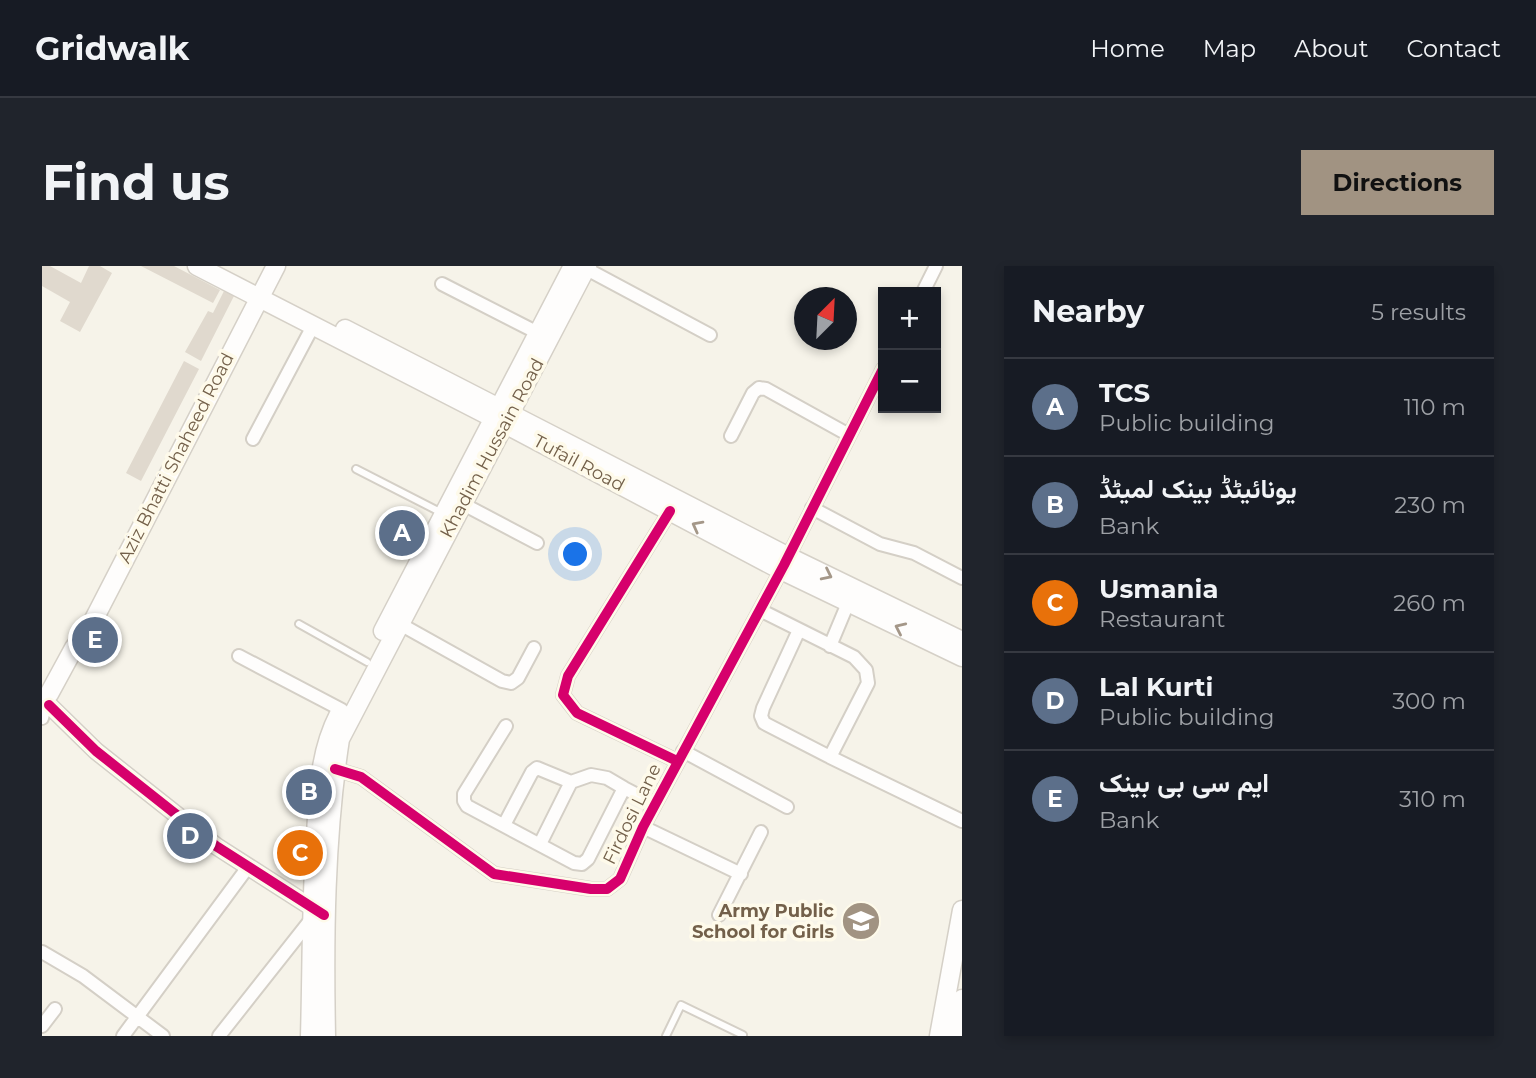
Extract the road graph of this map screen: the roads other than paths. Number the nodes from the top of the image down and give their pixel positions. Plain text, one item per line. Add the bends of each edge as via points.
1 (197, 266) edge
2 (220, 266) edge
3 (263, 266) edge
4 (276, 266) edge
5 (936, 266) edge
6 (582, 267) edge
7 (442, 284) dead end
8 (926, 287) edge
9 (256, 290) junction
10 (313, 326) junction
11 (538, 333) junction
12 (710, 335) dead end
13 (878, 379) edge
14 (502, 416) junction
15 (849, 435) junction
16 (731, 436) dead end
17 (253, 439) dead end
18 (356, 468) dead end
19 (463, 505) junction
20 (812, 508) junction
21 (670, 511) junction
22 (443, 514) junction
23 (537, 543) dead end
24 (784, 563) junction
25 (962, 578) edge
26 (848, 603) junction
27 (760, 610) junction
28 (299, 624) dead end
29 (400, 624) junction
30 (799, 630) junction
31 (962, 640) edge
32 (830, 646) junction
33 (534, 648) dead end
34 (239, 656) dead end
35 (962, 657) edge
36 (367, 662) junction
37 (45, 704) edge
38 (342, 710) junction
39 (506, 726) dead end
40 (680, 756) junction
41 (831, 757) junction
42 (335, 769) junction
43 (571, 782) junction
44 (624, 788) junction
45 (655, 804) junction
46 (787, 807) dead end
47 (962, 821) edge
48 (504, 825) junction
49 (643, 827) junction
50 (761, 832) dead end
51 (540, 844) junction
52 (248, 867) junction
53 (741, 874) junction
54 (962, 909) edge
55 (317, 913) junction
56 (719, 915) dead end
57 (42, 952) edge
58 (962, 999) edge
59 (55, 1009) dead end
60 (138, 1018) junction
61 (42, 1026) edge
62 (743, 1035) edge
63 (123, 1036) edge
64 (163, 1036) edge
65 (219, 1036) edge
66 (310, 1036) edge
67 (326, 1036) edge
68 (666, 1036) edge
69 (939, 1036) edge
70 (954, 1036) edge

1 - 9 main road, Tufail Road
2 - 9 main road, Tufail Road
3 - 9 main road, Aziz Bhatti Shaheed Road
4 - 9 main road, Aziz Bhatti Shaheed Road
5 - 8 street
6 - 11 main road, Khadim Hussain Road
6 - 12 street
6 - 14 main road, Khadim Hussain Road
7 - 11 street
9 - 10 main road, Tufail Road
9 - 14 main road, Tufail Road
9 - 37 main road, Aziz Bhatti Shaheed Road via 91,625
10 - 14 main road, Tufail Road
10 - 17 street
11 - 14 main road, Khadim Hussain Road
13 - 15 street, Firdosi Lane
14 - 19 main road, Khadim Hussain Road
14 - 21 main road, Tufail Road
14 - 22 main road, Khadim Hussain Road
14 - 24 main road, Tufail Road
15 - 16 street via 759,388
15 - 20 street, Firdosi Lane
18 - 22 lane
19 - 23 street
19 - 29 main road, Khadim Hussain Road
20 - 24 street, Firdosi Lane
20 - 25 street via 880,544 914,554
24 -> 21 main road, Tufail Road
21 - 40 street via 568,676 563,695 577,713
22 - 36 main road, Khadim Hussain Road
24 - 26 main road, Tufail Road
24 - 27 street, Firdosi Lane
24 -> 31 main road, Tufail Road
26 - 32 street
35 -> 26 main road, Tufail Road
27 - 30 street
27 - 40 street, Firdosi Lane
28 - 36 lane
29 - 33 street via 511,683
29 - 42 main road, Khadim Hussain Road via 340,739
30 - 32 street
30 - 41 street via 761,716 764,723
32 - 41 street via 854,657 866,670 867,683
34 - 38 street
36 - 38 main road, Khadim Hussain Road
37 - 52 street via 96,751
38 - 55 main road, Khadim Hussain Road via 328,736 320,766
39 - 48 street via 464,794 467,807
40 - 45 street, Firdosi Lane
40 - 46 street
41 - 47 street
42 - 49 street, Firdosi Lane via 361,777 494,874 607,889 620,879
42 - 55 main road, Khadim Hussain Road
43 - 44 street via 591,775
43 - 48 street via 537,768
43 - 51 street
44 - 45 street
44 - 51 street via 582,864
45 - 49 street, Firdosi Lane
48 - 51 street
49 - 53 street
50 - 53 street
52 - 55 street
52 - 60 street
53 - 56 street
54 - 69 main road
55 - 65 street
55 - 66 main road, Khadim Hussain Road
55 - 67 main road, Khadim Hussain Road
57 - 60 street
58 - 70 main road
59 - 61 street
60 - 63 street
60 - 64 street
62 - 68 lane via 681,1005

